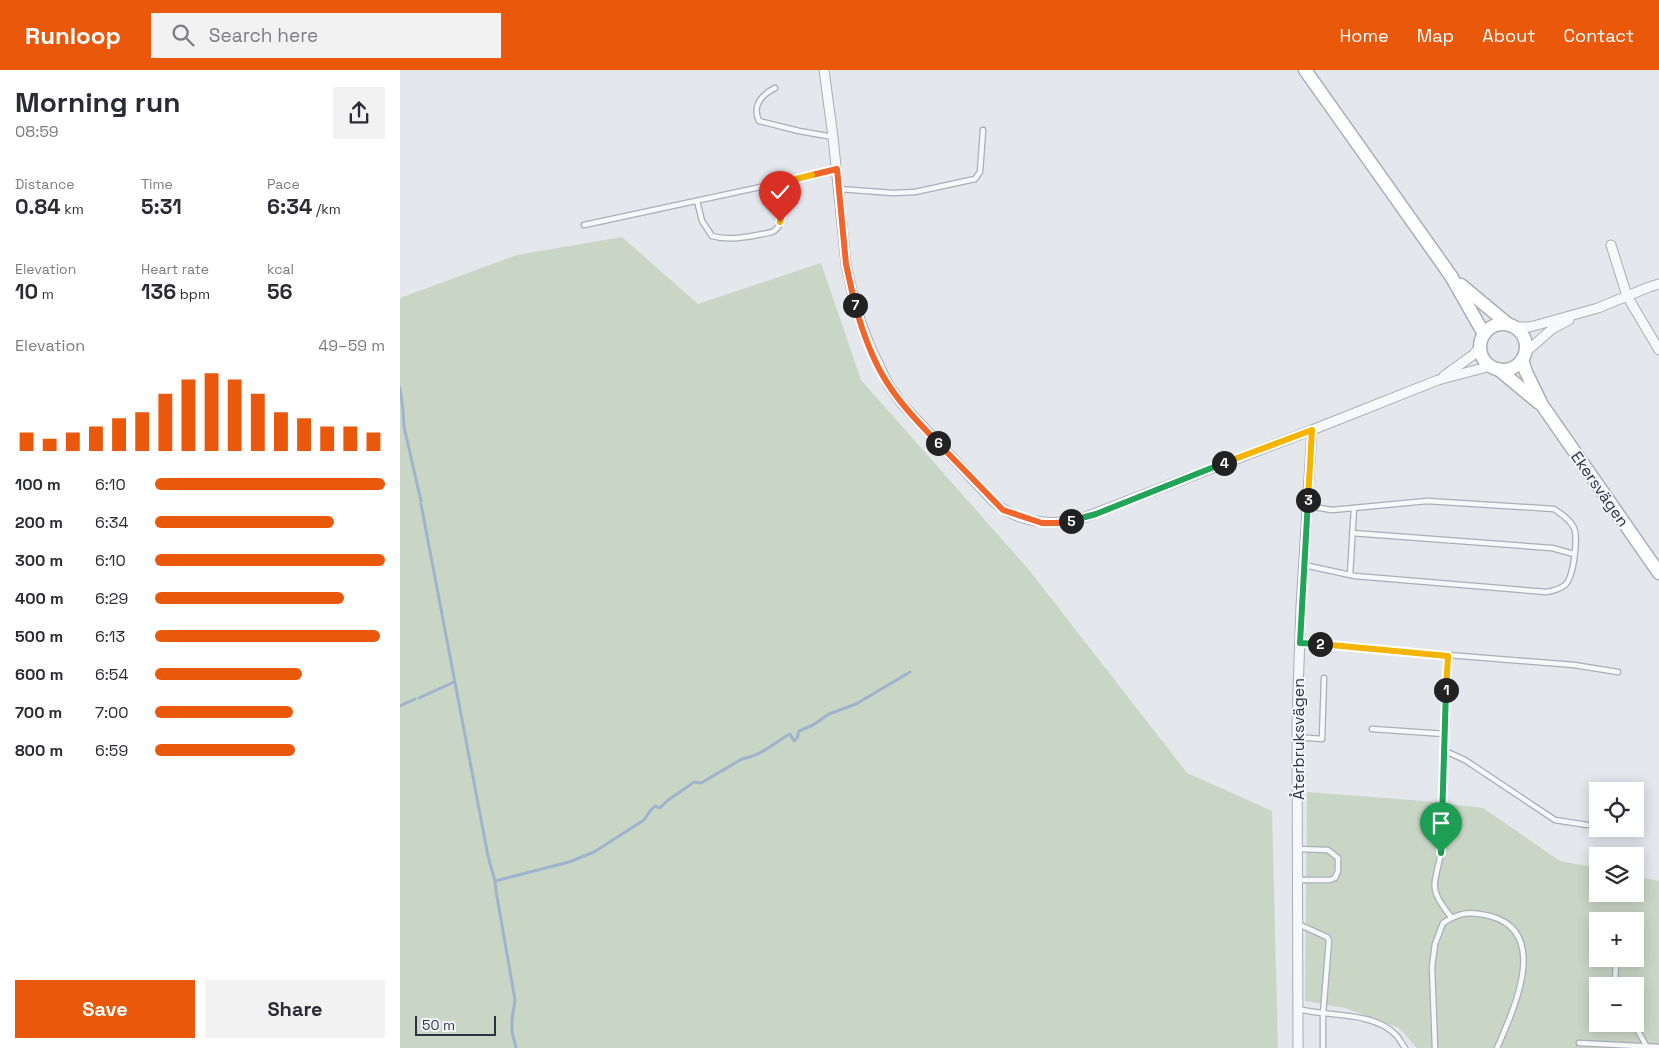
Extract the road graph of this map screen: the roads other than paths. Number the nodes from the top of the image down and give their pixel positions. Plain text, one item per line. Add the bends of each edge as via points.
1 (824, 70) edge
2 (1305, 70) edge
3 (775, 88) dead end
4 (984, 130) dead end
5 (833, 137) junction
6 (837, 169) junction
7 (784, 182) junction
8 (839, 189) junction
9 (697, 201) junction
10 (584, 226) dead end
11 (1611, 245) dead end
12 (1451, 276) junction
13 (1659, 284) edge
14 (1627, 296) junction
15 (1587, 311) junction
16 (1511, 326) junction
17 (1484, 334) junction
18 (1480, 347) junction
19 (1659, 350) edge
20 (1524, 357) junction
21 (1495, 368) junction
22 (1438, 380) junction
23 (1542, 405) junction
24 (1312, 430) junction
25 (1308, 506) junction
26 (1354, 508) junction
27 (1352, 533) junction
28 (1574, 554) junction
29 (1304, 565) junction
30 (1659, 572) edge
31 (1350, 575) junction
32 (1300, 643) junction
33 (1448, 656) junction
34 (1618, 672) dead end
35 (1324, 678) dead end
36 (1372, 729) dead end
37 (1445, 734) junction
38 (1297, 737) junction
39 (1445, 751) junction
40 (1587, 825) dead end
41 (1298, 849) junction
42 (1298, 880) junction
43 (1451, 917) junction
44 (1298, 924) junction
45 (1298, 1009) junction
46 (1323, 1014) junction
47 (1639, 1032) edge
48 (1578, 1043) dead end
49 (1647, 1047) junction
50 (1659, 1047) edge
51 (1298, 1048) edge
52 (1323, 1048) edge
53 (1405, 1048) edge
54 (1435, 1048) edge
55 (1497, 1048) edge

1 - 5 street
2 - 12 main road
3 - 5 lane via 758,105 756,114 759,121
4 - 8 lane via 980,172 975,179 915,192
5 - 6 street
6 - 7 lane
6 - 8 street
7 - 9 lane
7 - 9 lane via 786,198 777,227 774,231 744,238 712,236 702,222
8 - 24 street via 851,290 879,367 902,404 1003,510 1042,523 1076,521
9 - 10 lane
11 - 14 street
12 - 16 main road
12 - 17 main road
13 - 14 street
14 - 15 street
14 - 19 street
15 - 16 street via 1530,327
15 - 20 street via 1552,329
16 - 17 main road via 1494,326
16 - 20 main road via 1521,332 1525,340
17 - 18 main road
18 - 21 main road via 1483,358
18 - 22 street
20 - 21 main road via 1511,368
20 - 23 main road, Ekersvägen via 1526,372
21 - 22 street
21 - 23 main road, Ekersvägen
22 - 24 street
23 - 30 main road, Ekersvägen
24 - 25 street, Återbruksvägen
25 - 26 lane via 1332,510
25 - 29 street, Återbruksvägen
26 - 27 lane
26 - 28 lane via 1427,502 1554,509 1575,529
27 - 28 lane via 1552,548
27 - 31 lane
28 - 31 lane via 1568,581 1564,586 1546,592
29 - 31 lane
29 - 32 street, Återbruksvägen
32 - 33 lane
32 - 38 street, Återbruksvägen
33 - 34 lane via 1574,665
33 - 37 lane
35 - 38 lane via 1322,739
36 - 37 lane
37 - 39 lane
38 - 41 street, Återbruksvägen
39 - 40 lane via 1465,760 1555,820
39 - 43 lane via 1441,853 1434,879 1435,892
41 - 42 street, Återbruksvägen
41 - 42 lane via 1328,850 1338,858 1338,871 1330,880
42 - 44 street, Återbruksvägen
43 - 54 lane via 1443,923 1435,944 1432,967
43 - 55 lane via 1462,913 1497,918 1516,934 1523,947 1519,990
44 - 45 street, Återbruksvägen
44 - 46 lane via 1329,940
45 - 46 lane
45 - 51 street, Återbruksvägen
46 - 52 lane
46 - 53 lane via 1378,1023 1396,1035
47 - 49 lane
48 - 49 lane
49 - 50 lane

